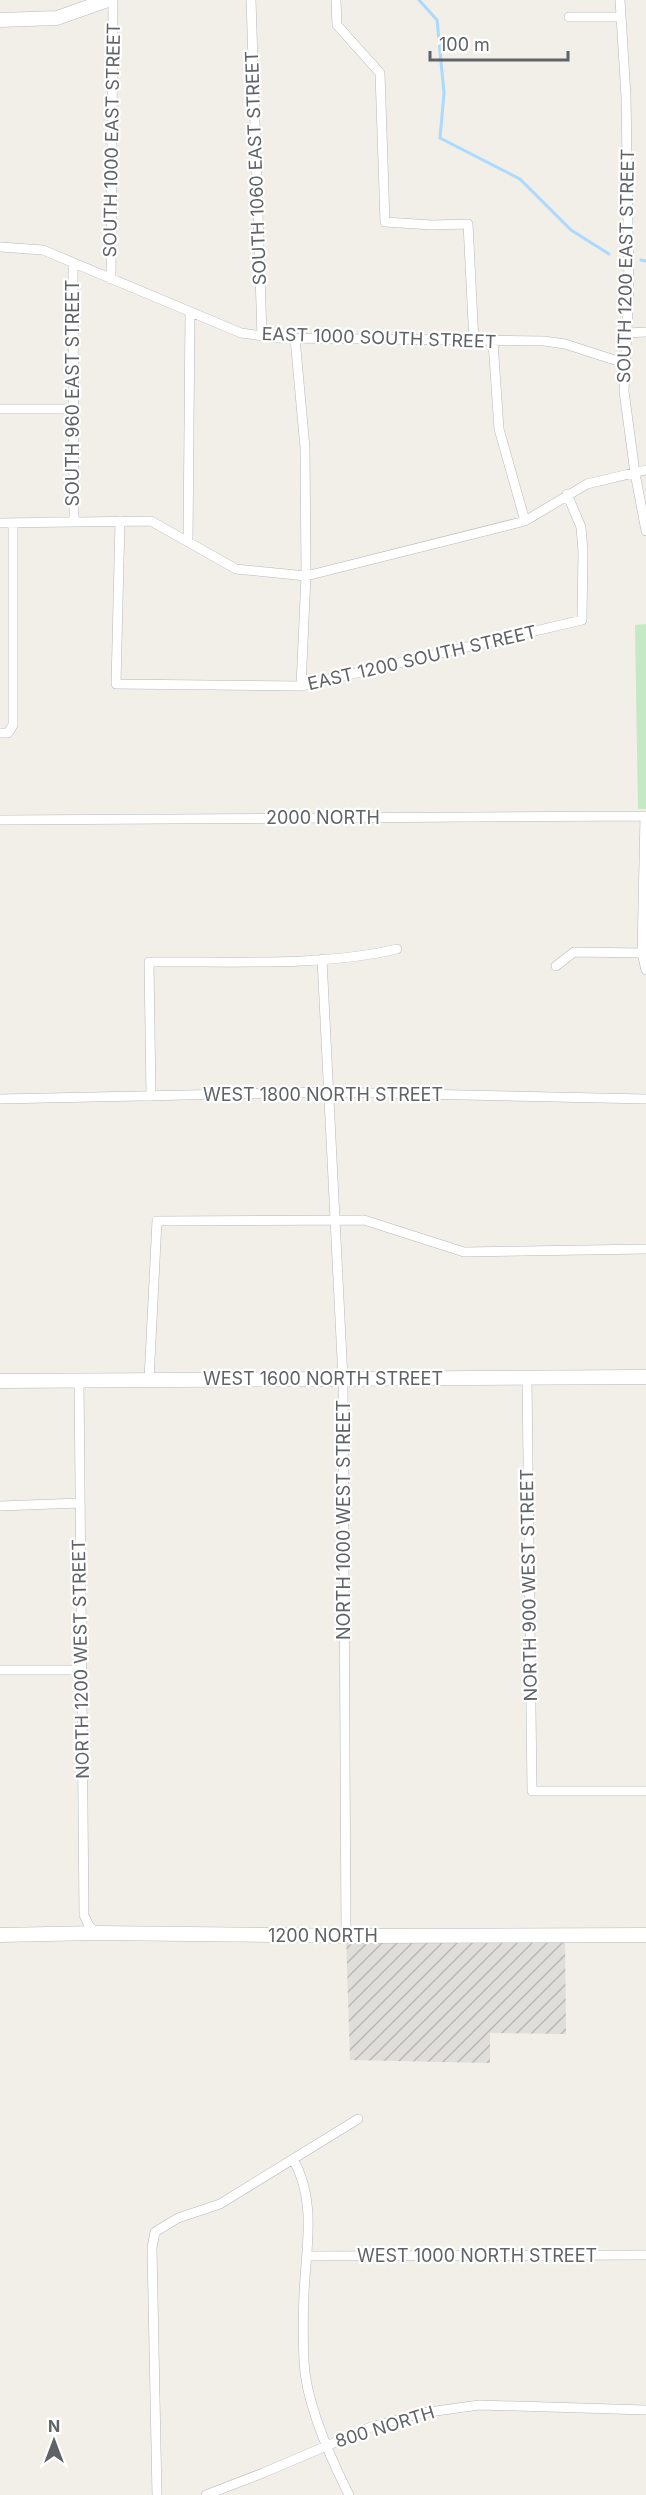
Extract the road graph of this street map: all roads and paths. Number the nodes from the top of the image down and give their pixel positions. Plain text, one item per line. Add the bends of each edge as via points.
1 (108, 0) edge
2 (113, 0) edge
3 (251, 0) edge
4 (336, 0) edge
5 (620, 0) edge
6 (569, 17) dead end
7 (620, 17) junction
8 (0, 20) edge
9 (0, 247) edge
10 (73, 264) junction
11 (111, 279) junction
12 (190, 312) junction
13 (646, 332) edge
14 (628, 333) junction
15 (262, 336) junction
16 (295, 338) junction
17 (474, 342) junction
18 (493, 342) junction
19 (627, 364) junction
20 (0, 409) edge
21 (74, 409) junction
22 (646, 470) edge
23 (635, 474) junction
24 (567, 494) junction
25 (120, 521) junction
26 (525, 521) junction
27 (74, 522) junction
28 (0, 523) edge
29 (13, 523) junction
30 (646, 531) edge
31 (188, 542) junction
32 (306, 576) junction
33 (301, 686) junction
34 (4, 733) edge
35 (646, 816) edge
36 (0, 820) edge
37 (397, 949) dead end
38 (642, 953) junction
39 (322, 959) junction
40 (556, 966) dead end
41 (646, 970) edge
42 (328, 1092) junction
43 (151, 1096) junction
44 (0, 1099) edge
45 (646, 1099) edge
46 (335, 1219) junction
47 (646, 1249) edge
48 (646, 1377) edge
49 (527, 1378) junction
50 (343, 1379) junction
51 (79, 1380) junction
52 (149, 1380) junction
53 (0, 1381) edge
54 (80, 1503) junction
55 (0, 1506) edge
56 (0, 1670) edge
57 (81, 1670) junction
58 (646, 1791) edge
59 (97, 1933) junction
60 (0, 1935) edge
61 (646, 1935) edge
62 (346, 1936) junction
63 (357, 2119) dead end
64 (292, 2159) junction
65 (307, 2256) junction
66 (646, 2256) edge
67 (646, 2410) edge
68 (327, 2444) junction
69 (157, 2495) edge
70 (206, 2495) edge
71 (349, 2495) edge

1 - 8 street via 57,18
2 - 11 street, SOUTH 1000 EAST STREET
3 - 15 street, SOUTH 1060 EAST STREET
4 - 17 street via 337,25 380,73 385,222 468,224
5 - 7 street, SOUTH 1200 EAST STREET
6 - 7 street
7 - 14 street, SOUTH 1200 EAST STREET via 626,96
9 - 10 street, EAST 1000 SOUTH STREET via 43,250
10 - 11 street, EAST 1000 SOUTH STREET
10 - 21 street, SOUTH 960 EAST STREET
11 - 12 street, EAST 1000 SOUTH STREET
12 - 15 street, EAST 1000 SOUTH STREET via 241,333
12 - 31 street
13 - 14 street
14 - 19 street, SOUTH 1200 EAST STREET
15 - 16 street, EAST 1000 SOUTH STREET
16 - 17 street, EAST 1000 SOUTH STREET
16 - 32 street via 305,448
17 - 18 street, EAST 1000 SOUTH STREET
18 - 19 street, EAST 1000 SOUTH STREET via 565,344
18 - 26 street via 499,429
19 - 23 street, SOUTH 1200 EAST STREET via 624,391
20 - 21 street
21 - 27 street, SOUTH 960 EAST STREET
22 - 23 street
23 - 24 street via 587,484
23 - 30 street, SOUTH 1200 EAST STREET
24 - 26 street
24 - 33 street, EAST 1200 SOUTH STREET via 584,550 582,620
25 - 27 street
25 - 31 street via 151,521
25 - 33 street, EAST 1200 SOUTH STREET via 116,684
26 - 32 street
27 - 29 street
28 - 29 street
29 - 34 street via 13,725
31 - 32 street via 236,570
32 - 33 street
35 - 36 street, 2000 NORTH
35 - 38 street
37 - 39 street
38 - 40 street via 574,952
38 - 41 street
39 - 42 street, NORTH 1000 WEST STREET
39 - 43 street via 149,962
42 - 43 street, WEST 1800 NORTH STREET
42 - 45 street, WEST 1800 NORTH STREET
42 - 46 street, NORTH 1000 WEST STREET
43 - 44 street, WEST 1800 NORTH STREET
46 - 47 street via 364,1220 464,1252
46 - 50 street, NORTH 1000 WEST STREET
46 - 52 street via 157,1221
48 - 49 street, WEST 1600 NORTH STREET
49 - 50 street, WEST 1600 NORTH STREET
49 - 58 street, NORTH 900 WEST STREET via 531,1791
50 - 52 street, WEST 1600 NORTH STREET
50 - 62 street, NORTH 1000 WEST STREET
51 - 52 street, WEST 1600 NORTH STREET
51 - 53 street, WEST 1600 NORTH STREET
51 - 54 street, NORTH 1200 WEST STREET
54 - 55 street
54 - 57 street, NORTH 1200 WEST STREET
56 - 57 street
57 - 59 street, NORTH 1200 WEST STREET via 84,1915
59 - 60 street, 1200 NORTH
59 - 62 street, 1200 NORTH
61 - 62 street, 1200 NORTH
63 - 64 street
64 - 65 street via 299,2171 309,2213
64 - 69 street via 220,2204 178,2218 155,2232
65 - 66 street, WEST 1000 NORTH STREET
65 - 68 street via 304,2363
67 - 68 street, 800 NORTH via 479,2405 422,2413
68 - 70 street, 800 NORTH
68 - 71 street

